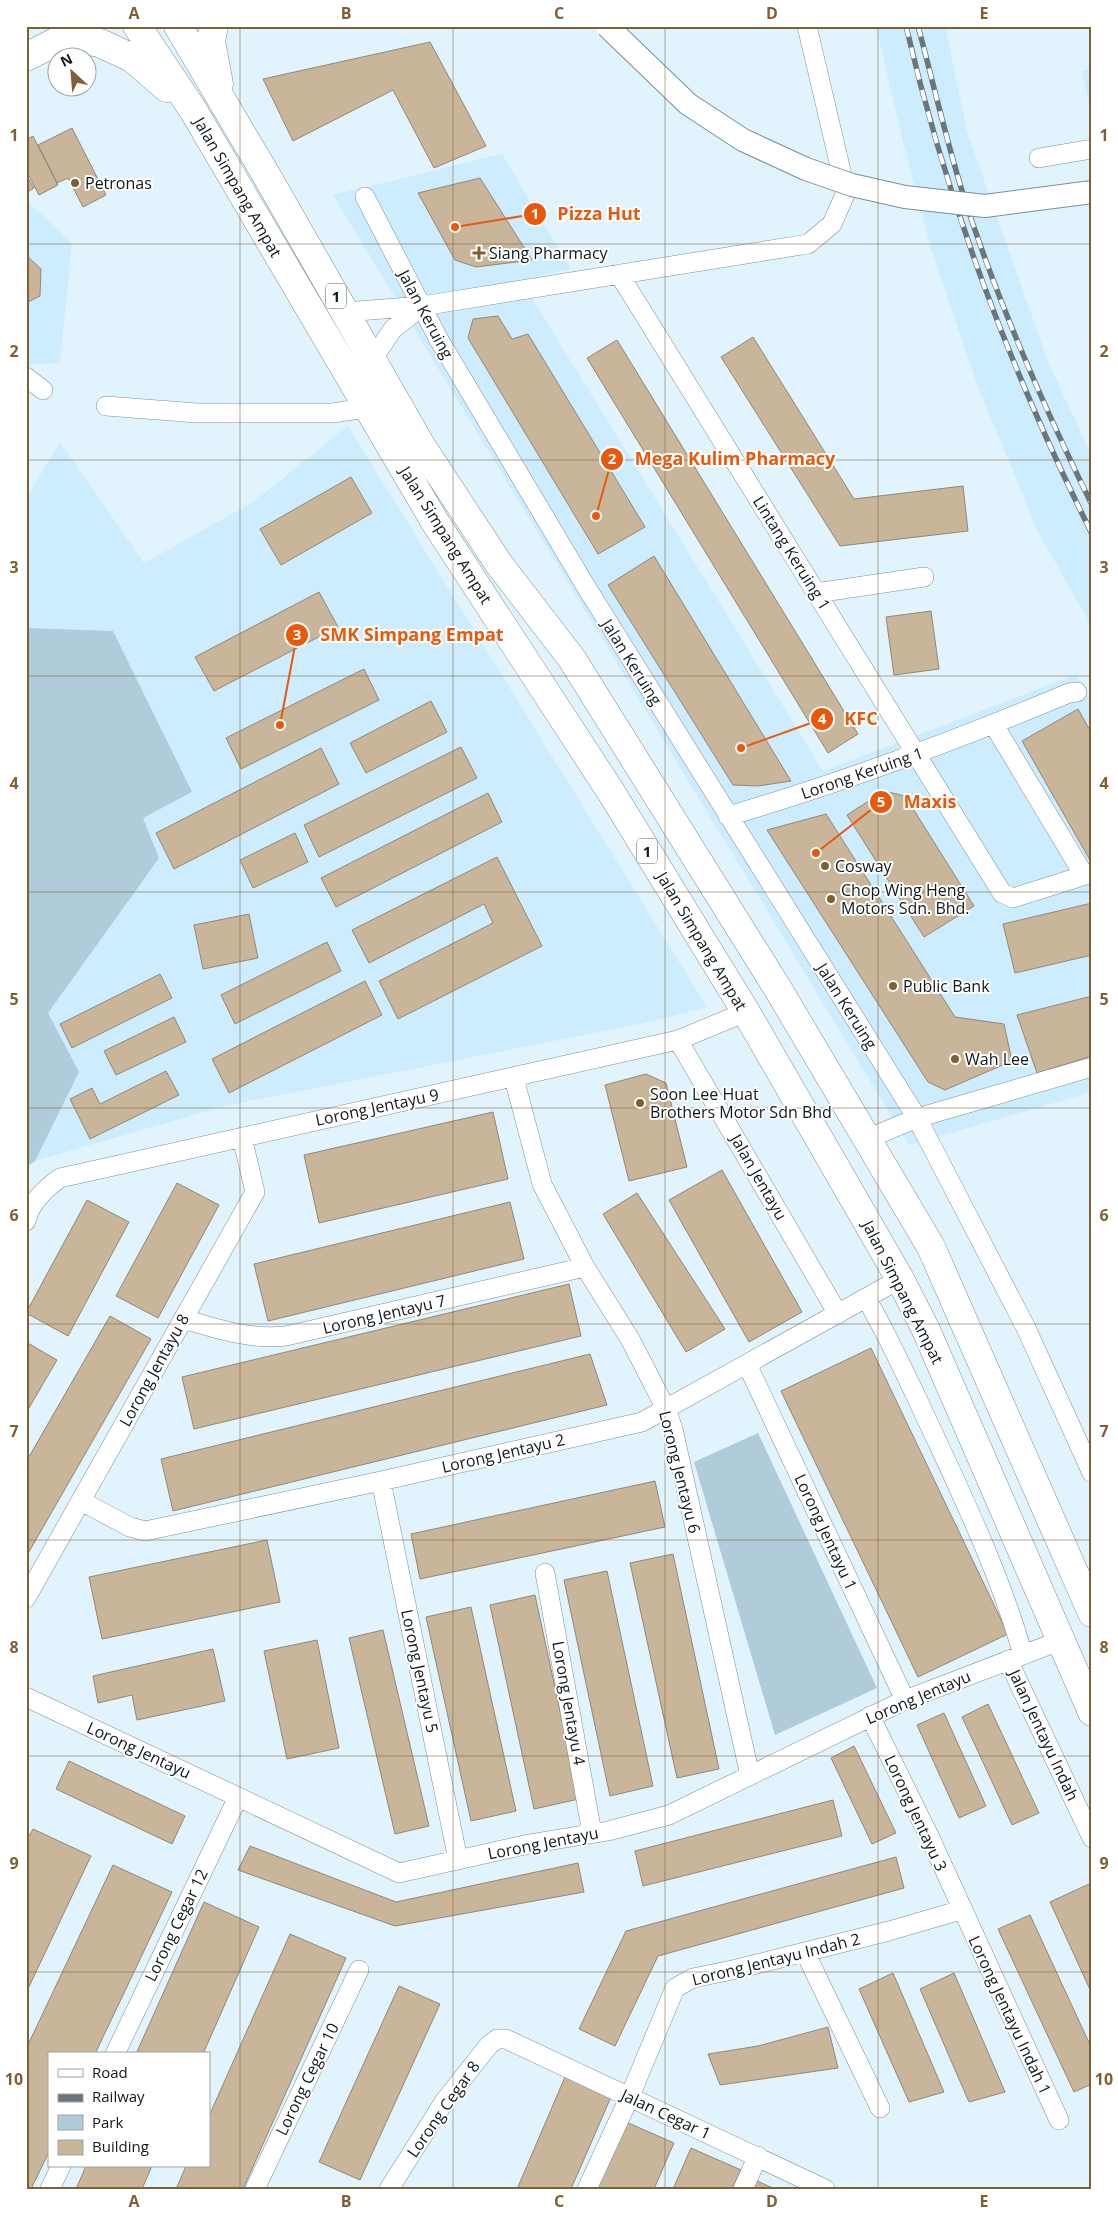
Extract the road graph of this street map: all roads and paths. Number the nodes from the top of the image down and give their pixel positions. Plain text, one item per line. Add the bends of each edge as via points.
1 (137, 26) edge
2 (178, 26) edge
3 (214, 26) edge
4 (607, 26) edge
5 (808, 26) edge
6 (76, 32) edge
7 (26, 57) edge
8 (222, 100) junction
9 (193, 110) junction
10 (1092, 149) edge
11 (1040, 158) dead end
12 (1092, 192) edge
13 (365, 197) dead end
14 (619, 274) junction
15 (422, 306) junction
16 (345, 312) junction
17 (372, 360) junction
18 (26, 377) edge
19 (43, 390) dead end
20 (106, 406) dead end
21 (367, 408) junction
22 (924, 577) dead end
23 (816, 593) junction
24 (1077, 692) dead end
25 (994, 725) junction
26 (917, 755) junction
27 (728, 816) junction
28 (1088, 874) edge
29 (746, 1012) junction
30 (678, 1040) junction
31 (1092, 1067) edge
32 (514, 1078) junction
33 (917, 1118) junction
34 (242, 1137) junction
35 (868, 1139) junction
36 (26, 1221) edge
37 (585, 1267) junction
38 (900, 1279) junction
39 (866, 1298) junction
40 (838, 1314) junction
41 (183, 1319) junction
42 (747, 1364) junction
43 (666, 1410) junction
44 (1092, 1472) edge
45 (381, 1481) junction
46 (81, 1501) junction
47 (545, 1573) dead end
48 (26, 1598) edge
49 (1092, 1613) edge
50 (1062, 1640) junction
51 (1015, 1657) junction
52 (26, 1697) edge
53 (905, 1700) junction
54 (1092, 1712) edge
55 (870, 1716) junction
56 (750, 1776) junction
57 (238, 1797) junction
58 (592, 1833) junction
59 (1092, 1838) edge
60 (458, 1860) junction
61 (961, 1910) junction
62 (805, 1952) junction
63 (359, 1970) dead end
64 (506, 2039) joint
65 (116, 2052) edge
66 (630, 2096) junction
67 (880, 2108) dead end
68 (1059, 2120) dead end
69 (758, 2156) junction
70 (60, 2168) edge
71 (50, 2189) edge
72 (255, 2189) edge
73 (389, 2189) edge
74 (587, 2189) edge
75 (743, 2189) edge
76 (825, 2189) edge

1 - 9 main road, Jalan Simpang Ampat / 1
2 - 8 main road, Jalan Simpang Ampat / 1
3 - 8 main road via 211,41
4 - 12 street, bridge via 688,104 727,130 806,169 852,185 905,197 985,206
5 - 14 street via 846,192 832,224 808,244
6 - 7 main road
6 - 9 main road via 132,58
8 - 16 main road, Jalan Simpang Ampat / 1
9 - 21 main road, Jalan Simpang Ampat / 1
10 - 11 street
13 - 15 street, Jalan Keruing
14 - 15 street
14 - 23 street, Lintang Keruing 1
15 - 16 street
15 - 17 street via 393,329
15 - 27 street, Jalan Keruing via 584,585
16 - 17 main road, Jalan Simpang Ampat / 1
17 - 35 main road, Jalan Simpang Ampat / 1 via 452,495 499,564 572,659
18 - 19 street
20 - 21 street via 197,413 332,413
21 - 29 main road, Jalan Simpang Ampat / 1 via 435,522 611,792
22 - 23 street
23 - 26 street, Lintang Keruing 1
24 - 25 street, Lorong Keruing 1
25 - 26 street, Lorong Keruing 1
25 - 28 street
26 - 27 street, Lorong Keruing 1 via 822,789
26 - 28 street, Lintang Keruing 1 via 1002,893 1012,898
27 - 33 street, Jalan Keruing
29 - 30 street, Lorong Jentayu 9
29 - 38 main road, Jalan Simpang Ampat / 1
30 - 32 street, Lorong Jentayu 9
30 - 40 street, Jalan Jentayu
31 - 33 street
32 - 34 street, Lorong Jentayu 9
32 - 37 street, Lorong Jentayu 6 via 542,1184
33 - 35 street
33 - 44 street, Jalan Keruing via 1024,1326
34 - 36 street, Lorong Jentayu 9 via 60,1178 44,1189
34 - 41 street, Lorong Jentayu 8 via 255,1192
35 - 49 main road, Jalan Simpang Ampat / 1 via 931,1247
37 - 41 street, Lorong Jentayu 7 via 265,1339 241,1336
37 - 43 street, Lorong Jentayu 6 via 630,1339
38 - 39 street, Lorong Jentayu 2
38 - 50 main road, Jalan Simpang Ampat / 1 via 926,1330
39 - 40 street, Lorong Jentayu 2
39 - 51 street, Jalan Jentayu Indah via 886,1332 955,1480 1012,1614
40 - 42 street, Lorong Jentayu 2
41 - 46 street, Lorong Jentayu 8
42 - 43 street, Lorong Jentayu 2
42 - 53 street, Lorong Jentayu 1
43 - 45 street, Lorong Jentayu 2 via 642,1422
43 - 56 street, Lorong Jentayu 6 via 673,1429
45 - 46 street, Lorong Jentayu 2 via 145,1531 130,1527
45 - 60 street, Lorong Jentayu 5
46 - 48 street, Lorong Jentayu 8
47 - 58 street, Lorong Jentayu 4
50 - 51 street, Lorong Jentayu
50 - 54 main road, Jalan Simpang Ampat / 1
51 - 53 street, Lorong Jentayu
51 - 59 street, Jalan Jentayu Indah
52 - 57 street, Lorong Jentayu
53 - 55 street, Lorong Jentayu
55 - 56 street, Lorong Jentayu
55 - 61 street, Lorong Jentayu 3 via 930,1838
56 - 58 street, Lorong Jentayu via 669,1815
57 - 60 street, Lorong Jentayu via 399,1873
57 - 65 street, Lorong Cegar 12
58 - 60 street, Lorong Jentayu
61 - 62 street, Lorong Jentayu Indah 2
61 - 68 street, Lorong Jentayu Indah 1
62 - 66 street, Lorong Jentayu Indah 2 via 693,1978 676,1988
62 - 67 street
63 - 72 street, Lorong Cegar 10
64 - 66 street, Jalan Cegar 1
64 - 73 street, Lorong Cegar 8 via 497,2039 489,2045 450,2094
66 - 69 street, Jalan Cegar 1
66 - 74 street, Lorong Jentayu Indah 2
69 - 75 street
69 - 76 street, Jalan Cegar 1
70 - 71 street

